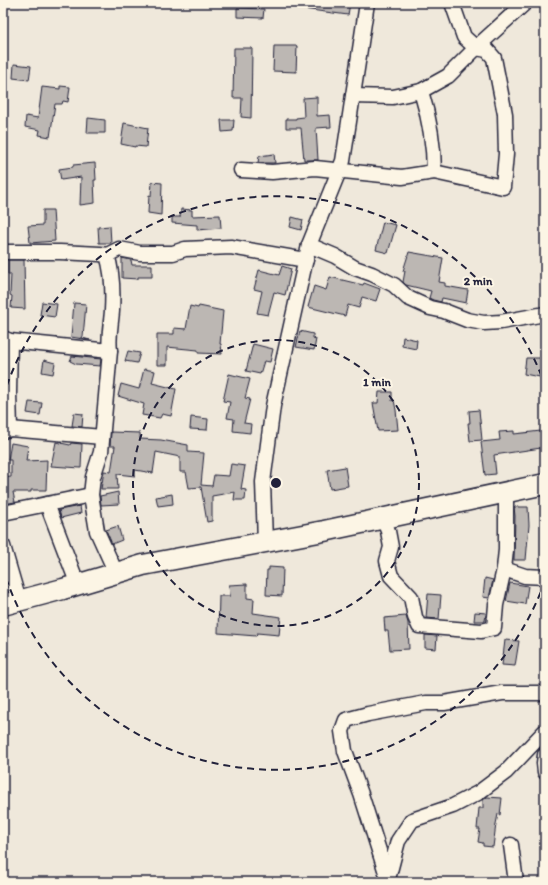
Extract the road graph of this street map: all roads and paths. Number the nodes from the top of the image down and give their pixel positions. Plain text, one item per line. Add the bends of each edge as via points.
1 (367, 3) edge
2 (452, 3) edge
3 (525, 3) edge
4 (476, 48) junction
5 (422, 91) junction
6 (353, 96) junction
7 (241, 170) dead end
8 (339, 170) junction
9 (434, 172) junction
10 (309, 245) junction
11 (3, 252) edge
12 (108, 255) junction
13 (306, 260) junction
14 (545, 314) edge
15 (7, 340) edge
16 (110, 351) junction
17 (7, 430) edge
18 (102, 437) junction
19 (545, 484) edge
20 (506, 492) junction
21 (90, 495) junction
22 (47, 504) junction
23 (3, 513) edge
24 (383, 518) junction
25 (266, 542) junction
26 (3, 546) edge
27 (504, 569) junction
28 (116, 573) junction
29 (545, 577) edge
30 (78, 584) junction
31 (11, 602) edge
32 (545, 693) edge
33 (545, 731) edge
34 (545, 755) edge
35 (545, 772) edge
36 (511, 845) dead end
37 (388, 880) edge
38 (516, 882) edge

1 - 6 street
2 - 4 street via 464,37
3 - 4 street
4 - 5 street via 448,76
4 - 9 street via 487,50 494,58 505,114 506,154 503,187
5 - 6 street via 393,98
5 - 9 street via 428,114
6 - 8 street via 343,160
7 - 8 street
8 - 9 street via 402,177
8 - 10 street
10 - 13 street
10 - 14 street via 372,274 394,286 408,298 467,320 501,322
11 - 12 street
12 - 13 street via 120,250 172,253 186,249 231,247
12 - 16 street via 112,277 112,310 108,337
13 - 25 street via 273,406 263,482
15 - 16 street
15 - 17 street
16 - 18 street
17 - 18 street
18 - 21 street via 101,452
19 - 20 main road
20 - 24 main road
20 - 27 street
21 - 22 street
21 - 28 street via 97,531
22 - 23 street
22 - 30 street
24 - 25 main road
24 - 27 street via 391,547 387,561 391,576 411,597 419,626 481,631 494,628
25 - 28 main road via 143,565
26 - 31 street
27 - 29 street via 525,576
28 - 30 main road
30 - 31 main road
32 - 37 street via 502,692 444,703 426,703 346,720 342,731 345,751
33 - 37 street via 506,772 483,790 453,806 412,820 398,841
34 - 35 street
36 - 38 street

